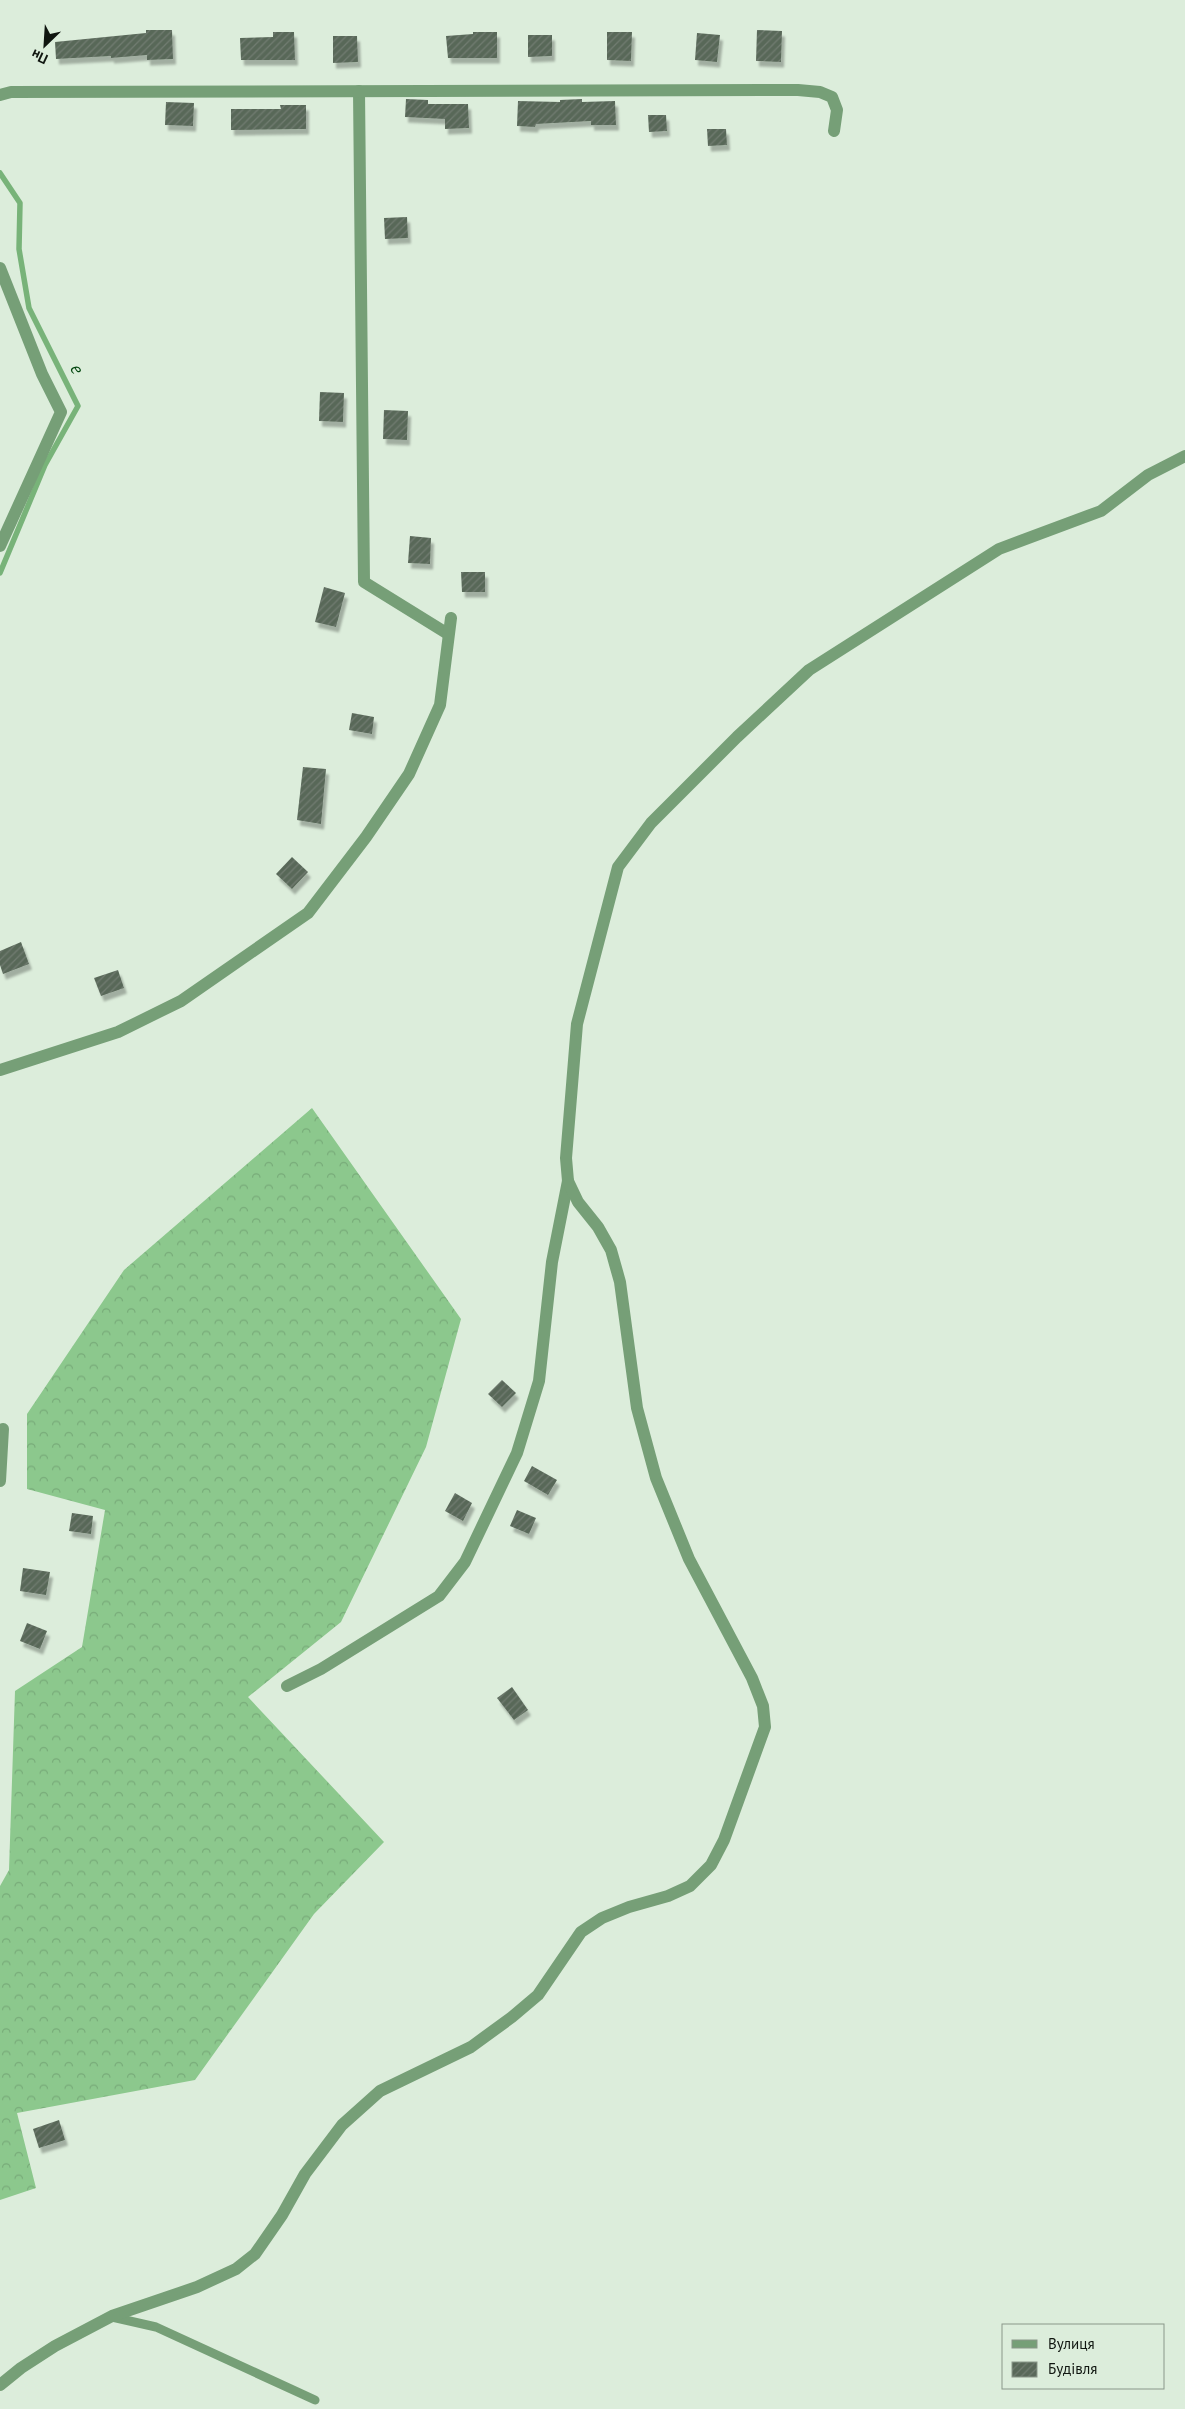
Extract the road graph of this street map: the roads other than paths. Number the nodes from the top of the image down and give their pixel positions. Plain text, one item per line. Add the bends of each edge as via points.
1 (359, 91) junction
2 (0, 95) edge
3 (834, 130) dead end
4 (0, 268) edge
5 (1185, 456) edge
6 (0, 546) edge
7 (451, 618) dead end
8 (448, 634) junction
9 (0, 1070) edge
10 (568, 1181) junction
11 (3, 1429) dead end
12 (0, 1481) edge
13 (287, 1686) dead end
14 (112, 2316) junction
15 (0, 2385) edge
16 (315, 2400) dead end

1 - 2 street via 21,92
1 - 3 street via 820,92 832,97 837,110
1 - 8 street via 364,582
4 - 6 street via 42,374 61,412
5 - 10 street via 1148,475 1101,511 998,549 809,670 737,736 651,823 618,867 577,1024 566,1158
7 - 8 street
8 - 9 street via 440,705 409,774 366,837 308,912 180,1001 118,1032
10 - 13 street via 552,1262 539,1381 517,1453 465,1562 439,1596 322,1669
10 - 14 street via 578,1202 611,1250 620,1282 637,1408 656,1478 690,1559 752,1678 763,1706 765,1727 724,1840 711,1865 690,1886 602,1918 581,1932 538,1995 485,2037 380,2091 342,2125 305,2174 255,2254 236,2269 197,2287
11 - 12 street
14 - 15 street via 54,2346
14 - 16 lane via 156,2327

